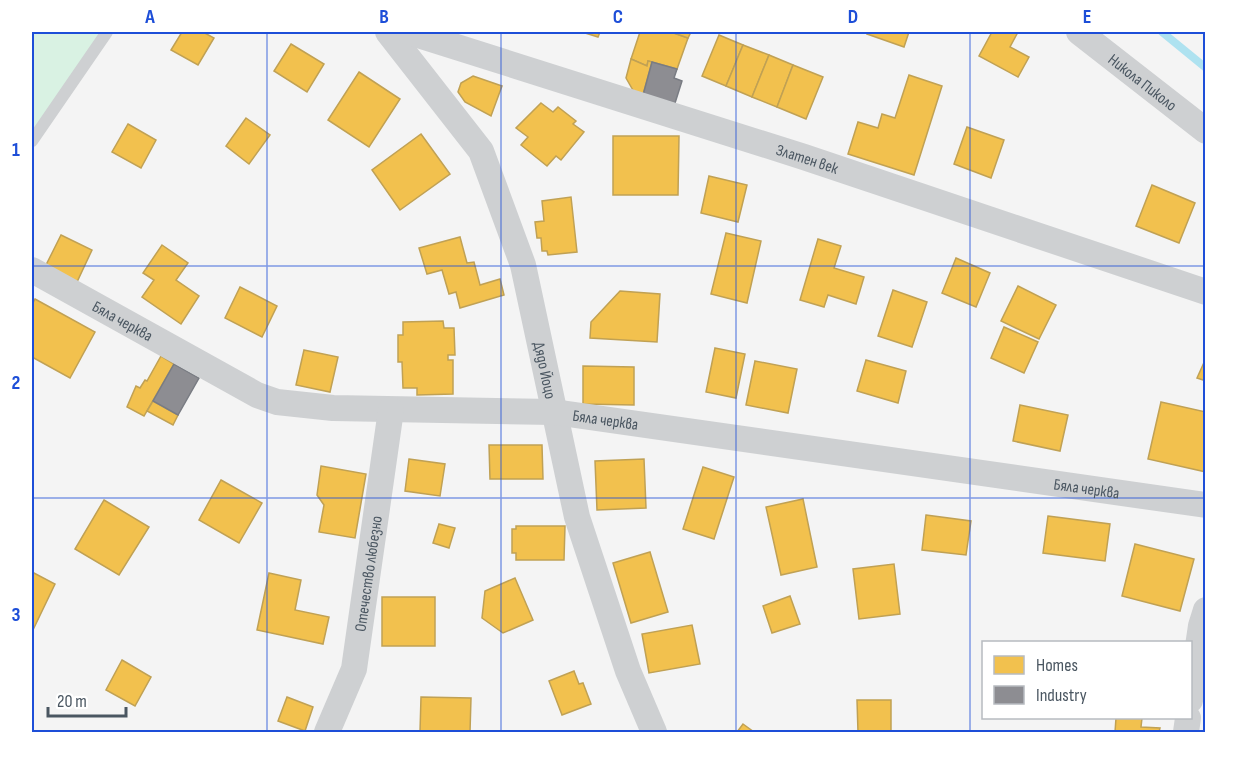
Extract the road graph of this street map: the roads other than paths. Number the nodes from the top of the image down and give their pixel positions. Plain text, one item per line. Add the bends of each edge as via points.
1 (106, 32) edge
2 (388, 32) edge
3 (409, 32) edge
4 (1079, 32) edge
5 (1206, 131) edge
6 (32, 141) edge
7 (32, 270) edge
8 (1206, 292) edge
9 (392, 410) junction
10 (554, 412) junction
11 (1206, 505) edge
12 (1206, 610) edge
13 (1192, 693) edge
14 (327, 732) edge
15 (654, 732) edge

1 - 6 lane
2 - 10 street, Дядо Йоцо via 481,151 523,265
3 - 8 street, Златен век via 804,157
4 - 5 street, Никола Пиколо
7 - 9 street, Бяла черква via 257,395 277,402
9 - 10 street, Бяла черква
9 - 14 street, Отечество любезно via 354,669
10 - 11 street, Бяла черква
10 - 15 street, Дядо Йоцо via 577,517 628,671
12 - 13 street

